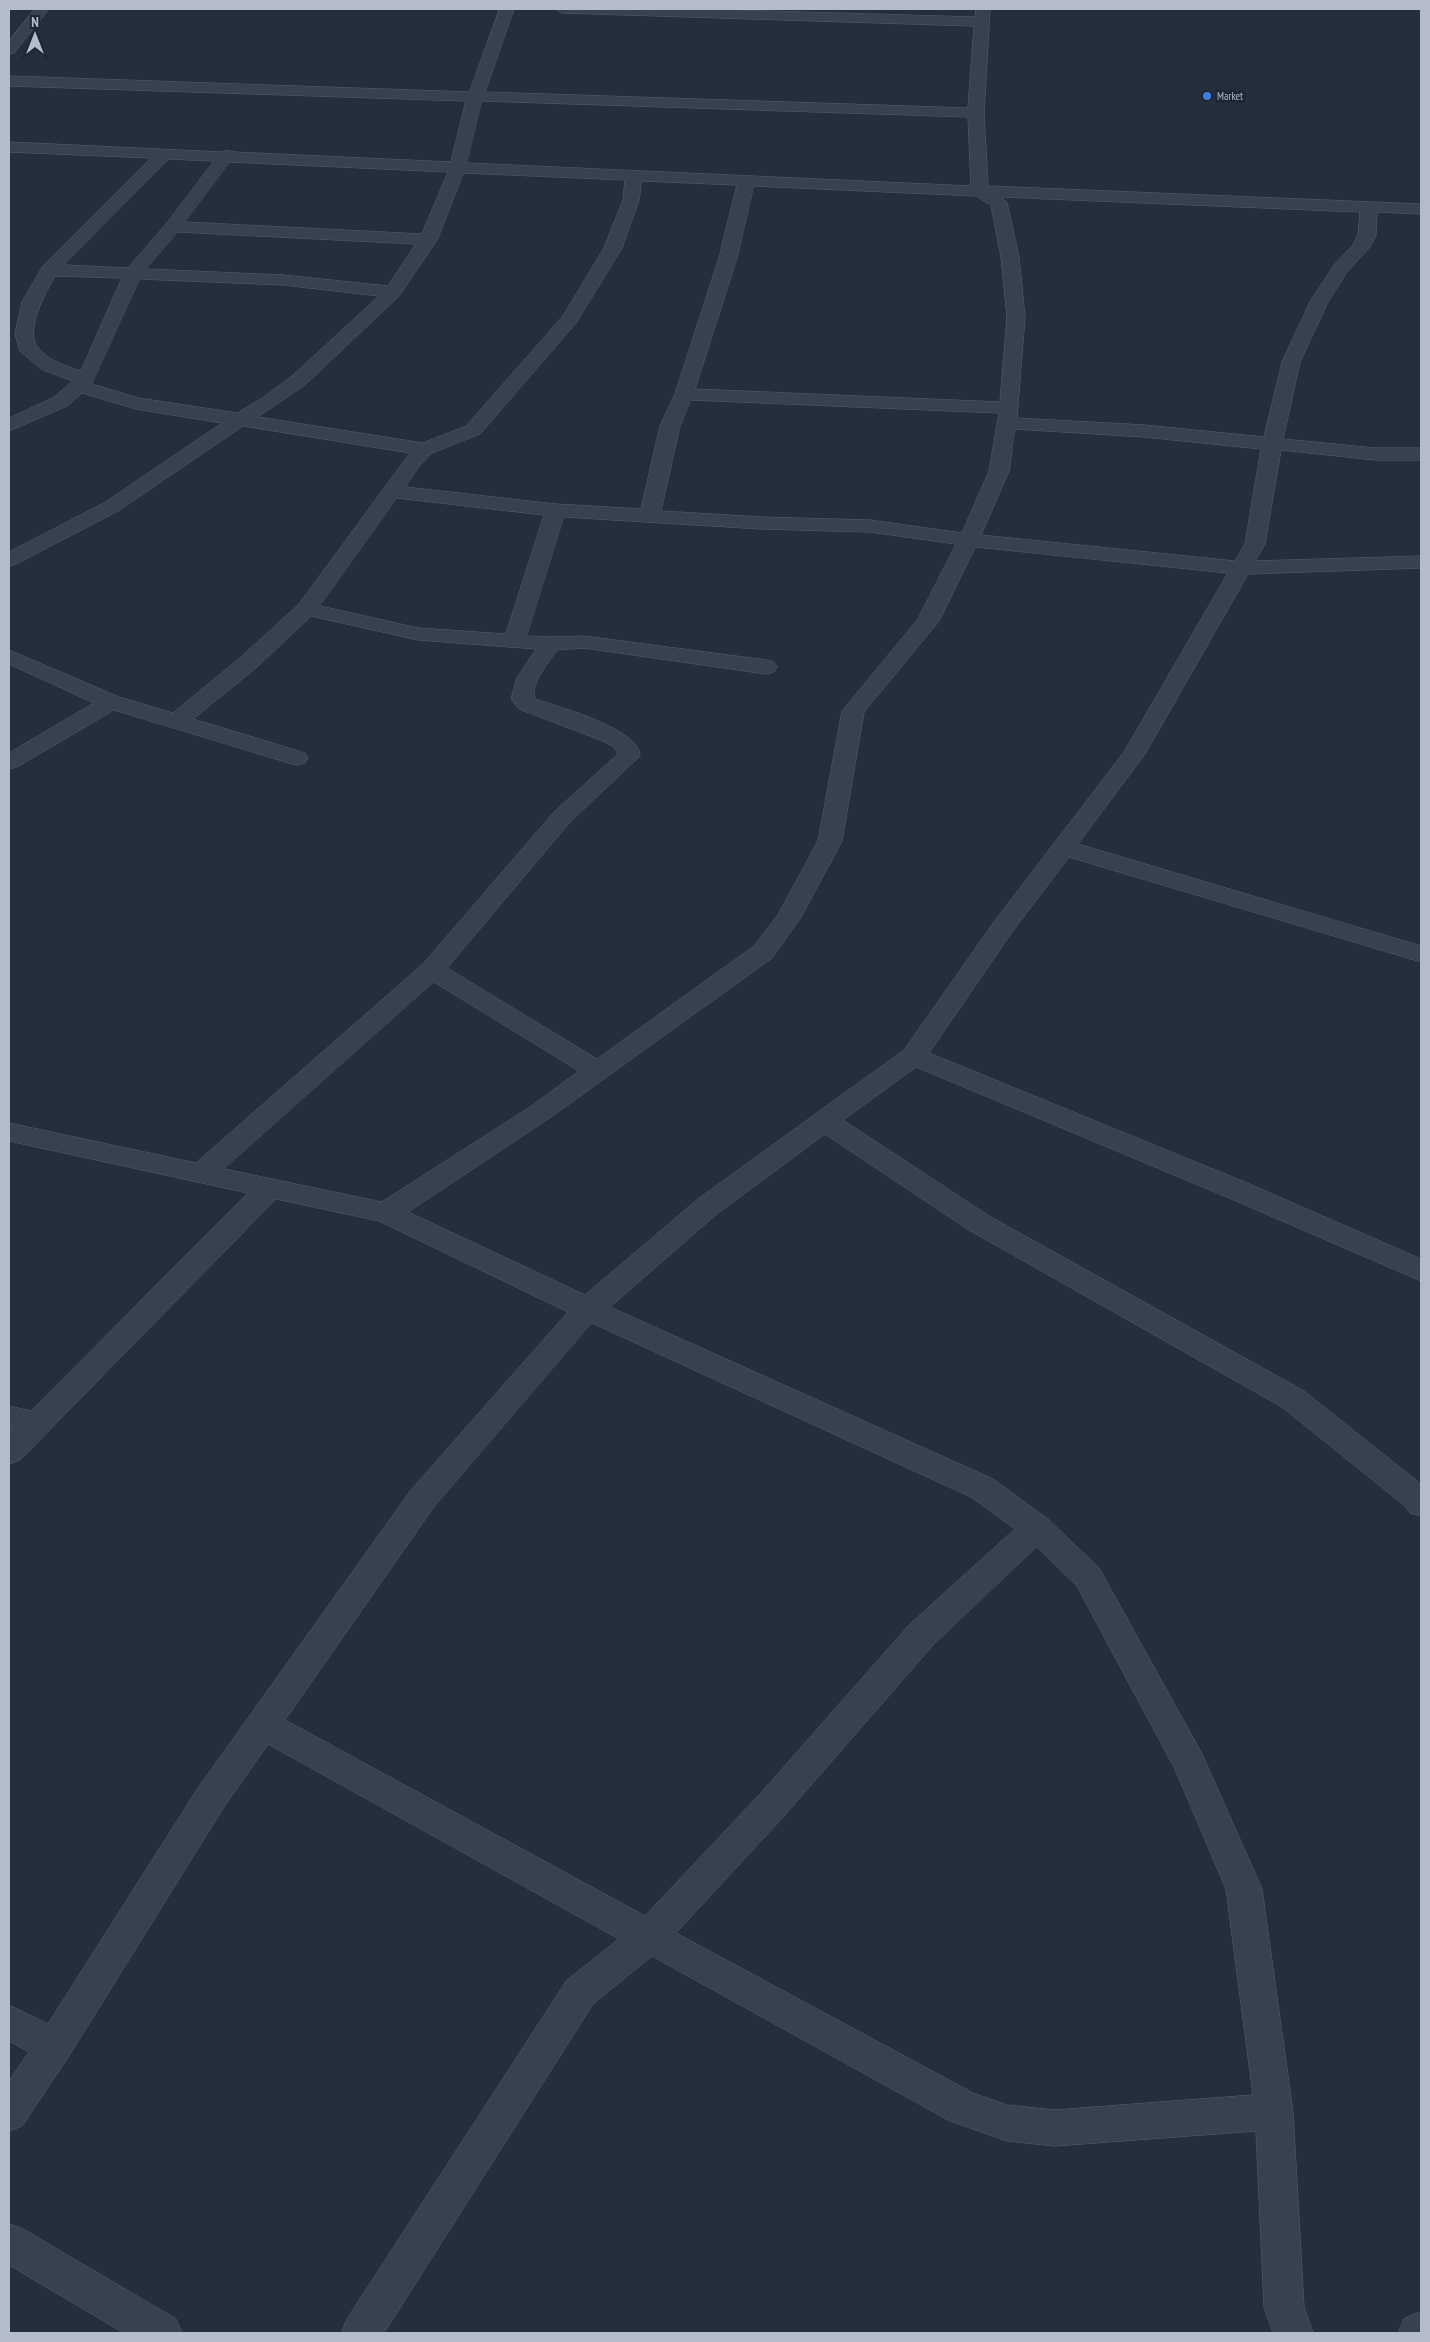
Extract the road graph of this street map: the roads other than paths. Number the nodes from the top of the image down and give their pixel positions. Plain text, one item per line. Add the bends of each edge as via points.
1 (42, 9) edge
2 (507, 9) edge
3 (562, 9) edge
4 (983, 16) edge
5 (16, 32) edge
6 (9, 50) edge
7 (9, 81) edge
8 (475, 96) junction
9 (976, 113) junction
10 (9, 147) edge
11 (166, 153) junction
12 (227, 155) junction
13 (458, 167) junction
14 (634, 175) junction
15 (747, 180) junction
16 (980, 191) junction
17 (1369, 207) junction
18 (1421, 209) edge
19 (172, 227) junction
20 (428, 240) junction
21 (49, 270) junction
22 (134, 272) junction
23 (393, 292) junction
24 (28, 318) junction
25 (9, 319) edge
26 (83, 383) junction
27 (684, 394) junction
28 (1008, 416) junction
29 (239, 420) junction
30 (9, 425) edge
31 (1272, 444) junction
32 (426, 449) junction
33 (1421, 454) edge
34 (391, 492) junction
35 (556, 510) junction
36 (650, 515) junction
37 (969, 540) junction
38 (9, 560) edge
39 (1421, 562) edge
40 (1240, 568) junction
41 (307, 609) junction
42 (515, 640) junction
43 (550, 644) junction
44 (9, 656) edge
45 (766, 667) dead end
46 (111, 702) junction
47 (177, 721) junction
48 (297, 758) dead end
49 (9, 762) edge
50 (1062, 847) junction
51 (1421, 954) edge
52 (432, 970) junction
53 (914, 1056) junction
54 (598, 1071) junction
55 (825, 1121) junction
56 (9, 1132) edge
57 (201, 1174) junction
58 (271, 1188) junction
59 (386, 1213) junction
60 (1418, 1262) edge
61 (588, 1310) junction
62 (22, 1420) edge
63 (9, 1452) edge
64 (1421, 1504) edge
65 (1037, 1528) junction
66 (261, 1724) junction
67 (650, 1936) junction
68 (9, 2022) edge
69 (54, 2047) junction
70 (1274, 2112) junction
71 (9, 2113) edge
72 (9, 2243) edge
73 (162, 2333) edge
74 (361, 2333) edge
75 (1293, 2333) edge

1 - 5 street
2 - 8 street
3 - 4 street
4 - 9 street
5 - 6 street
7 - 8 street
8 - 9 street
8 - 13 street
9 - 16 street
10 - 11 street
11 - 12 street
11 - 21 street
12 - 13 street
12 - 19 street
13 - 14 street
13 - 20 street
14 - 15 street
14 - 32 street via 631,200 612,248 570,318 473,430
15 - 16 street
15 - 27 street via 728,258
16 - 17 street
16 - 28 street via 999,202 1010,257 1016,317
17 - 18 street
17 - 31 street via 1367,235 1361,247 1340,270 1319,302 1291,362
19 - 20 street
19 - 22 street
20 - 23 street
21 - 22 street
21 - 24 street via 31,302
22 - 23 street via 283,280
22 - 26 street
23 - 29 street via 299,380
24 - 25 street
24 - 26 street via 24,334 29,351
26 - 29 street via 136,403
26 - 30 street via 60,402
27 - 28 street
27 - 36 street via 670,426
28 - 31 street
28 - 37 street via 1000,471
29 - 32 street
29 - 38 street via 111,507
31 - 33 street via 1375,454
31 - 40 street via 1255,544
32 - 34 street via 413,461
34 - 35 street
34 - 41 street
35 - 36 street
35 - 42 street
36 - 37 street via 870,526
37 - 40 street
37 - 54 street via 928,621 853,711 830,841 789,917 763,952
39 - 40 street
40 - 50 street via 1134,754
41 - 42 street via 418,634
41 - 47 street
42 - 43 street
43 - 45 street via 584,642
43 - 52 street via 528,680 522,699 527,704 607,734 624,744 629,756 562,816
44 - 46 street
46 - 47 street
46 - 49 street
47 - 48 street
50 - 51 street
50 - 53 street
52 - 54 street
52 - 57 street
53 - 55 street
53 - 60 street
54 - 59 street
55 - 61 street via 708,1206
55 - 64 street via 979,1223 1293,1399
56 - 57 street
57 - 58 street
58 - 59 street
58 - 62 street
59 - 61 street
61 - 65 street via 982,1488
61 - 66 street via 422,1499
62 - 63 street
65 - 67 street via 921,1635 772,1805
65 - 70 street via 1088,1577 1190,1764 1244,1889
66 - 67 street
66 - 69 street
67 - 70 street via 963,2108 1007,2123 1055,2128
67 - 74 street via 580,1992
68 - 69 street
69 - 71 street
70 - 75 street via 1284,2307
72 - 73 street

